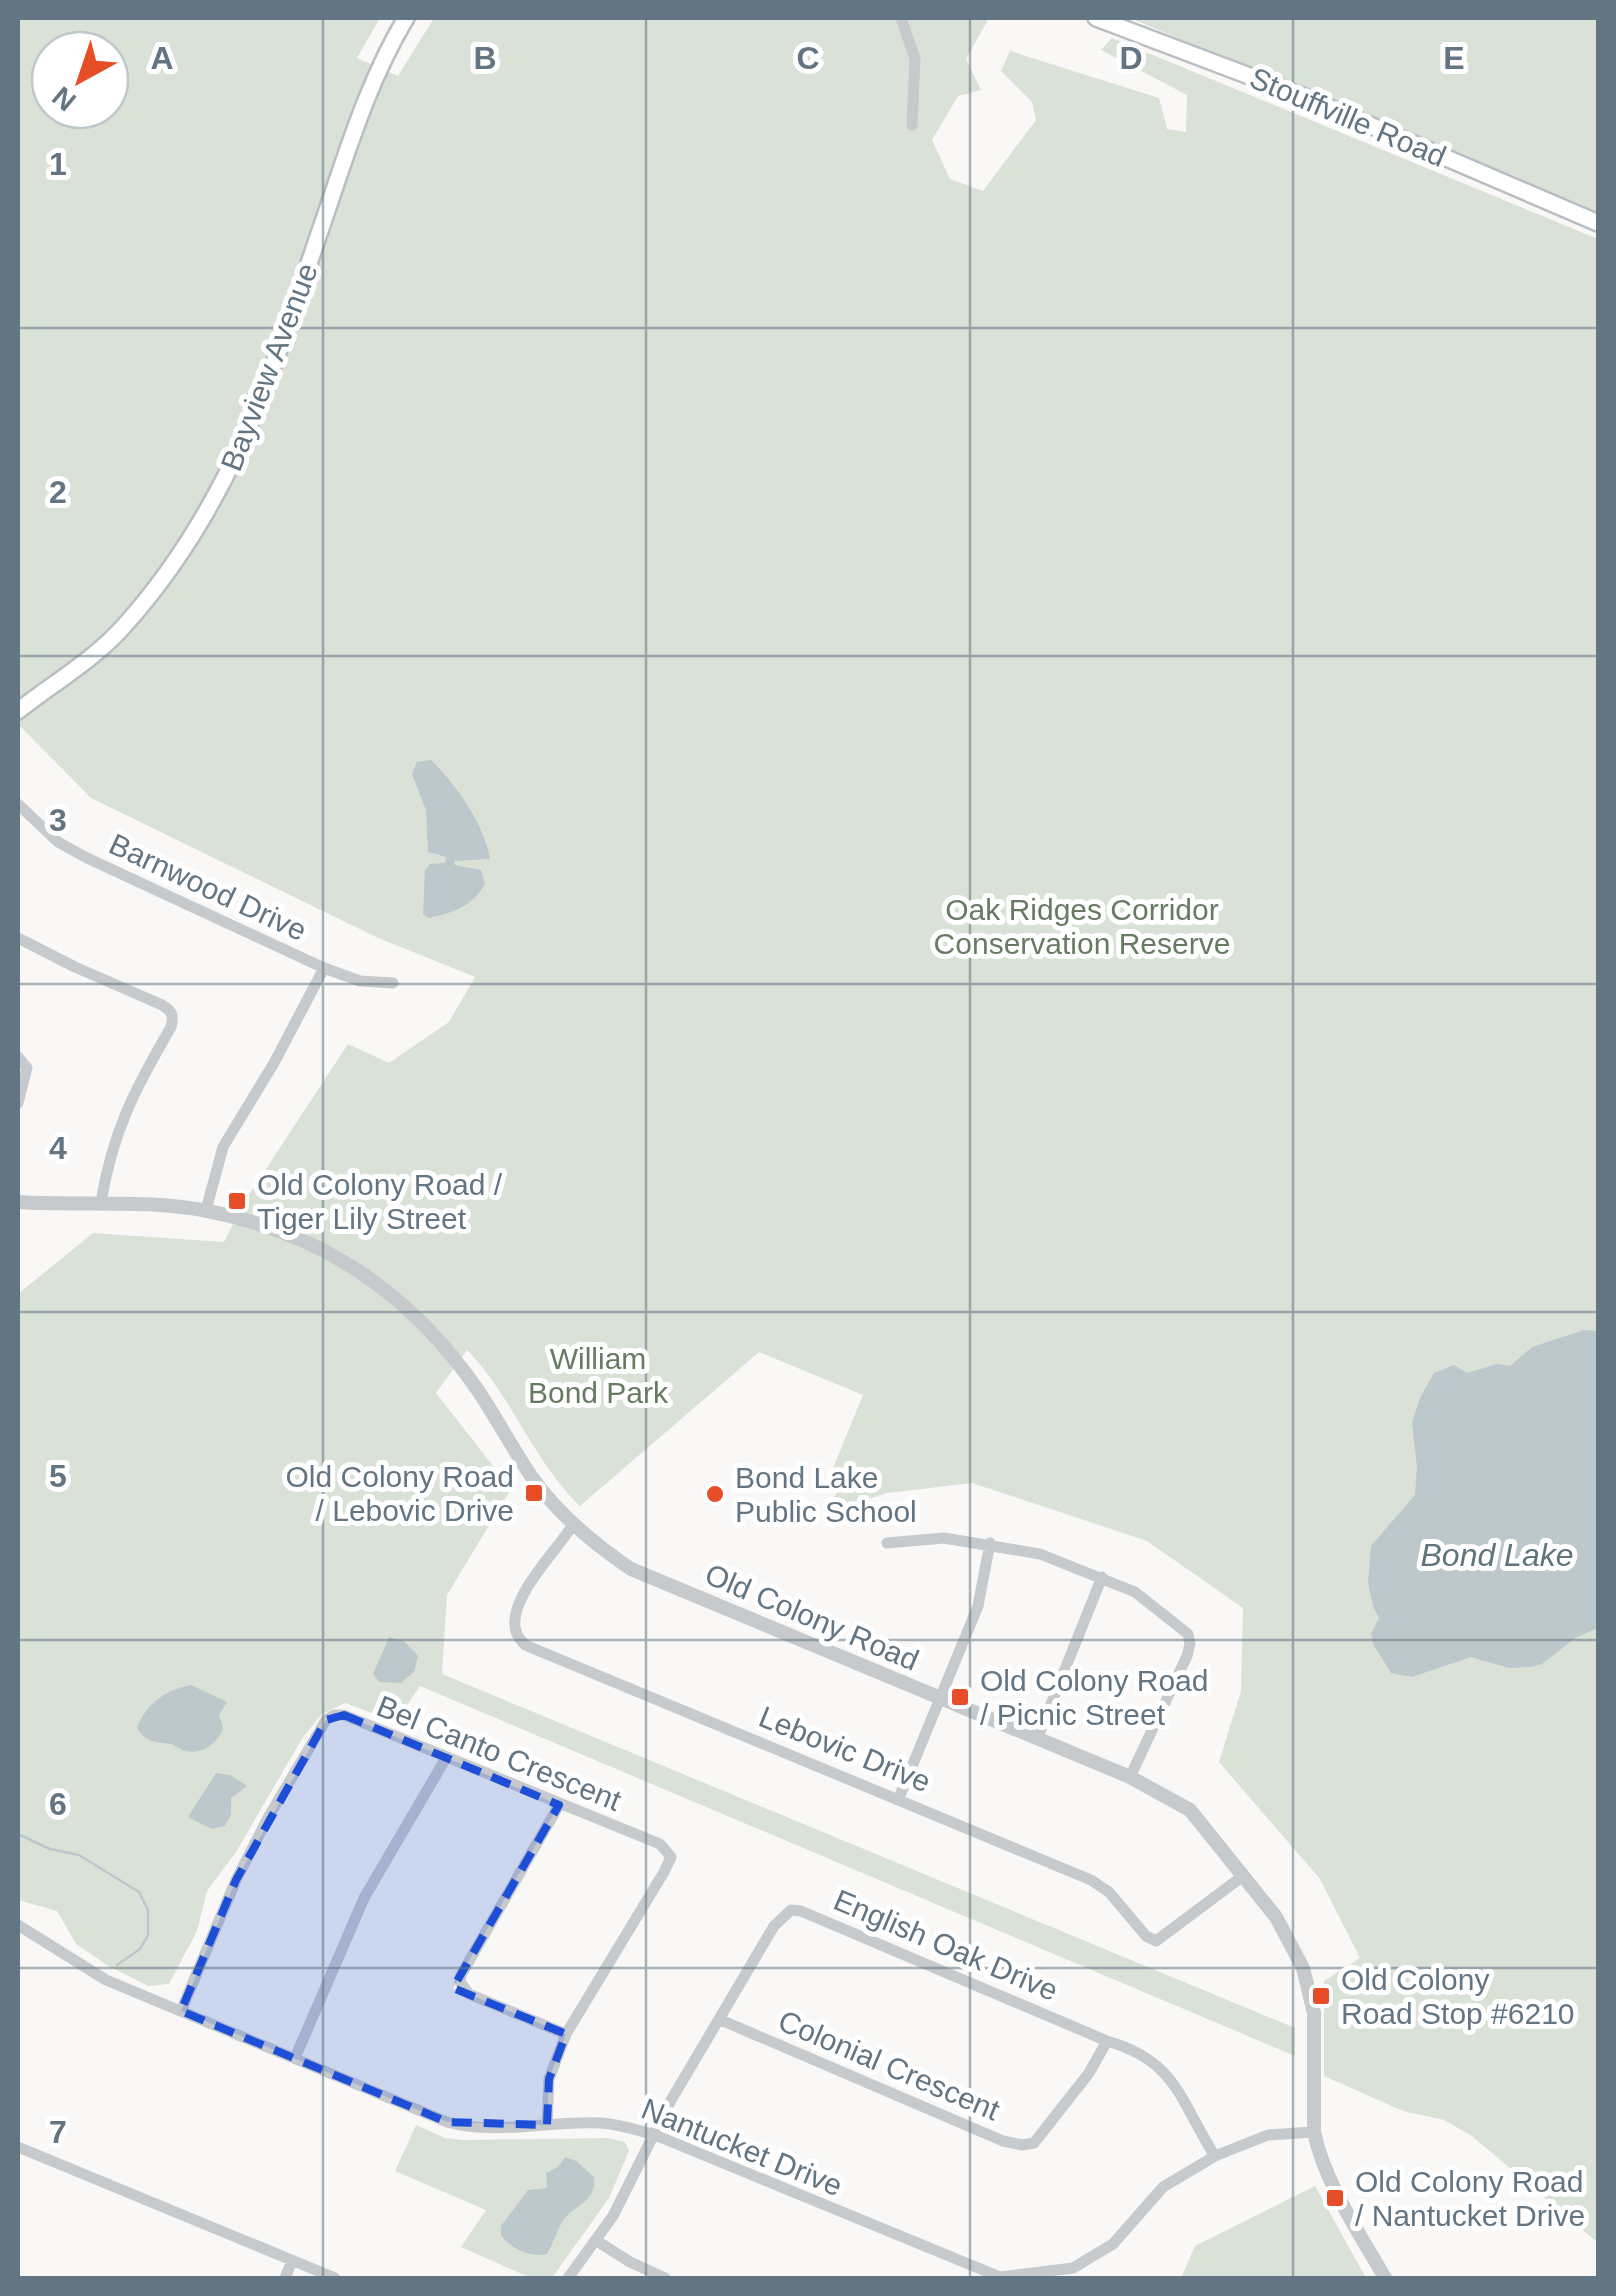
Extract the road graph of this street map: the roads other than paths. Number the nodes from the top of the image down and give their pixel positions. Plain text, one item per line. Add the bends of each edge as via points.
1 (406, 18) edge
2 (901, 18) edge
3 (1096, 18) edge
4 (912, 125) dead end
5 (1598, 223) edge
6 (18, 711) edge
7 (18, 804) edge
8 (18, 938) edge
9 (324, 968) junction
10 (393, 983) dead end
11 (18, 1056) edge
12 (18, 1103) edge
13 (18, 1202) edge
14 (102, 1202) junction
15 (206, 1210) junction
16 (574, 1523) junction
17 (887, 1543) dead end
18 (990, 1544) junction
19 (1102, 1577) junction
20 (940, 1700) junction
21 (1037, 1739) junction
22 (446, 1758) junction
23 (1130, 1777) junction
24 (898, 1798) junction
25 (559, 1805) junction
26 (1243, 1876) junction
27 (18, 1925) edge
28 (182, 2011) junction
29 (721, 2020) junction
30 (566, 2034) junction
31 (1107, 2041) junction
32 (295, 2058) junction
33 (546, 2125) junction
34 (1314, 2132) junction
35 (655, 2136) junction
36 (18, 2148) edge
37 (1215, 2156) junction
38 (597, 2241) junction
39 (292, 2261) junction
40 (1075, 2273) edge
41 (284, 2278) edge
42 (335, 2278) edge
43 (568, 2278) edge
44 (665, 2278) edge
45 (1385, 2278) edge

1 - 6 main road, Bayview Avenue via 367,93 259,409 220,492 170,571 122,629
2 - 4 street via 914,59
3 - 5 main road, Stouffville Road via 1302,96
7 - 9 street, Barnwood Drive via 58,842 87,858
8 - 14 street via 162,1004 174,1017 116,1133
9 - 10 street, Barnwood Drive via 360,982
9 - 15 street via 222,1148
11 - 12 street via 27,1068
13 - 14 street, Old Colony Road
14 - 15 street, Old Colony Road
15 - 16 street, Old Colony Road via 298,1238 391,1293 446,1350 534,1479
16 - 20 street, Old Colony Road via 631,1569
16 - 24 street, Lebovic Drive via 524,1594 516,1631 525,1645
17 - 18 street via 944,1538
18 - 19 street
18 - 20 street via 978,1606
19 - 21 street
19 - 23 street via 1135,1592 1188,1634 1190,1644
20 - 21 street, Old Colony Road
20 - 24 street
21 - 23 street, Old Colony Road
22 - 25 street, Bel Canto Crescent
22 - 28 street, Bel Canto Crescent via 344,1715 326,1720 236,1880
22 - 32 street via 364,1898
23 - 26 street, Old Colony Road via 1190,1810
24 - 26 street, Lebovic Drive via 1090,1880 1156,1942
25 - 30 street via 460,1982 469,1994
25 - 30 street, Bel Canto Crescent via 660,1844 670,1857
26 - 34 street, Old Colony Road via 1276,1917 1303,1968 1314,2014
27 - 28 street, Nantucket Drive via 106,1980
28 - 32 street, Nantucket Drive
29 - 31 street, Colonial Crescent via 1022,2146 1034,2142
29 - 31 street, English Oak Drive via 774,1926 790,1910
29 - 35 street, English Oak Drive
30 - 33 street, Bel Canto Crescent via 550,2079
31 - 37 street, English Oak Drive via 1156,2062
32 - 33 street, Nantucket Drive via 456,2125
33 - 35 street, Nantucket Drive via 598,2123
34 - 37 street, Nantucket Drive via 1268,2135
34 - 45 street, Old Colony Road via 1330,2178
35 - 38 street, English Oak Drive
35 - 40 street, Nantucket Drive via 980,2272
36 - 39 street
37 - 40 street, Nantucket Drive via 1163,2187 1113,2244
38 - 43 street, English Oak Drive
38 - 44 street
39 - 41 street
39 - 42 street

